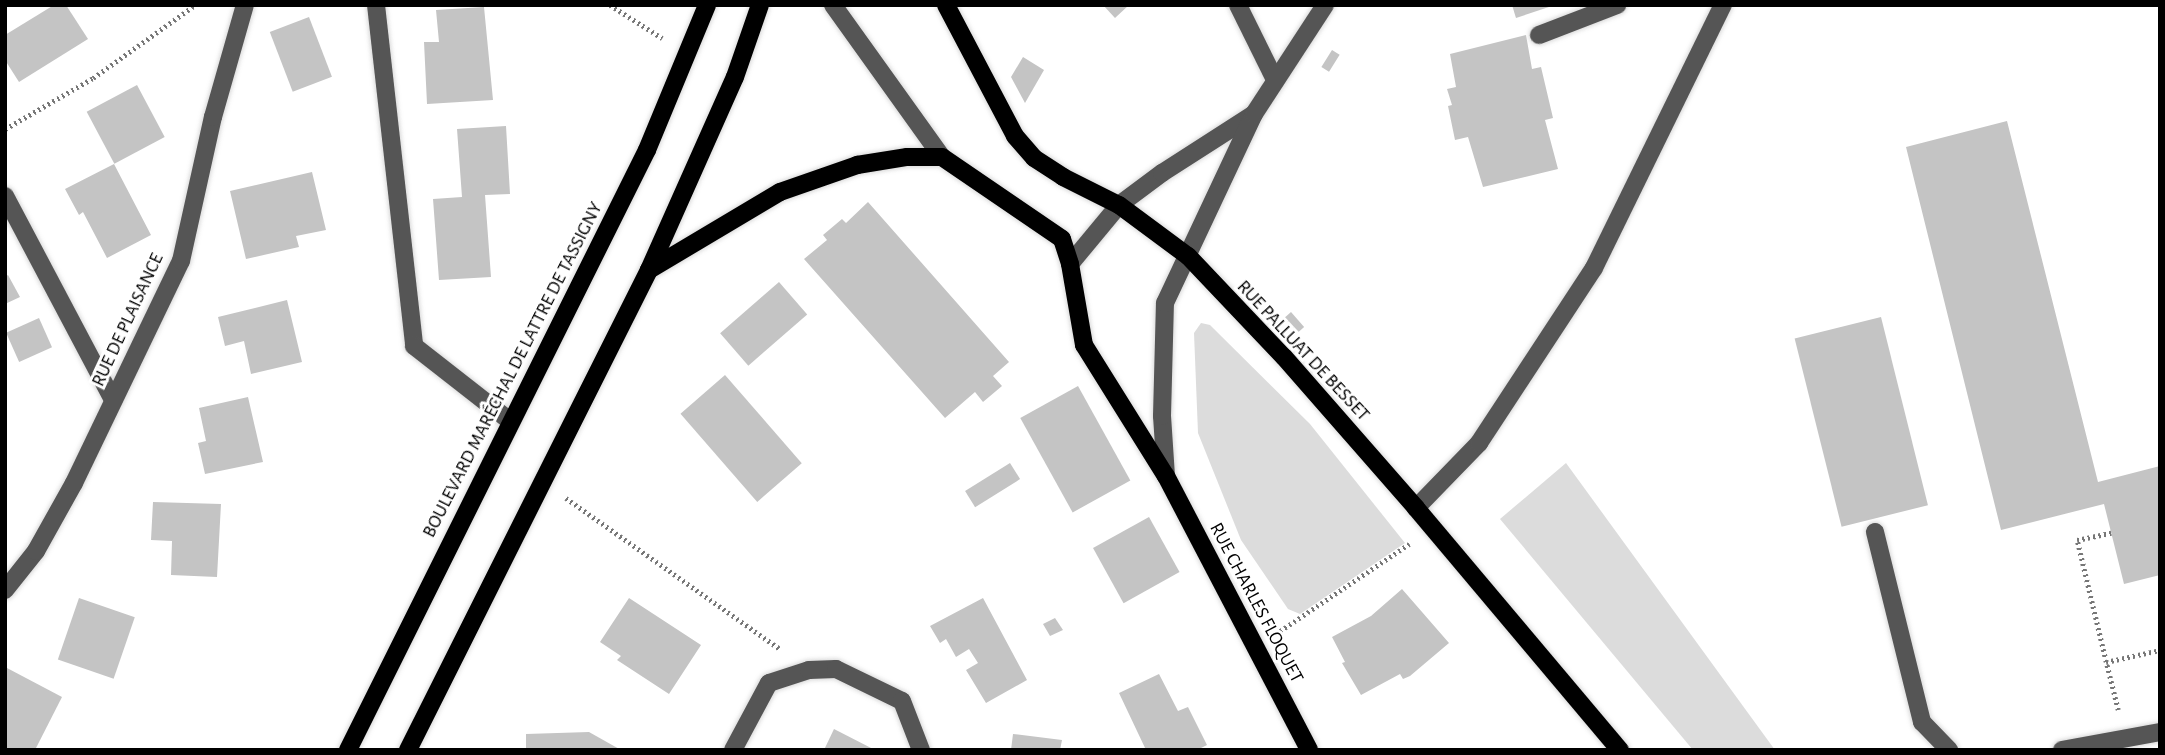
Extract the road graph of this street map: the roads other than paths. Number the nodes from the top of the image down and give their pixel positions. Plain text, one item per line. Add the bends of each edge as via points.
1 (245, 5) edge
2 (376, 5) edge
3 (707, 5) edge
4 (760, 5) edge
5 (833, 5) edge
6 (946, 5) edge
7 (1238, 5) edge
8 (1325, 5) edge
9 (1617, 5) edge
10 (1723, 5) edge
11 (1539, 35) dead end
12 (1275, 79) junction
13 (1254, 114) junction
14 (942, 157) junction
15 (5, 196) edge
16 (1119, 205) junction
17 (1188, 256) junction
18 (1070, 264) junction
19 (649, 270) junction
20 (113, 400) junction
21 (510, 421) junction
22 (1166, 476) junction
23 (1416, 508) junction
24 (1875, 531) dead end
25 (5, 590) edge
26 (2160, 732) edge
27 (348, 750) edge
28 (408, 750) edge
29 (733, 750) edge
30 (921, 750) edge
31 (1309, 750) edge
32 (1620, 750) edge
33 (1949, 750) edge
34 (2062, 750) edge

1 - 20 street, RUE DE PLAISANCE via 213,117 181,261
2 - 21 street via 414,346
3 - 21 main road, BOULEVARD MARÉCHAL DE LATTRE DE TASSIGNY via 648,150
4 - 19 main road via 735,77
5 - 14 street
6 - 16 main road, RUE PALLUAT DE BESSET via 1021,144 1063,177
7 - 12 street
8 - 12 street, RUE CHARLES FLOQUET
9 - 11 street
10 - 23 street via 1594,268 1479,443
12 - 13 street, RUE CHARLES FLOQUET
13 - 16 street
13 - 17 street, RUE CHARLES FLOQUET
14 - 18 main road, RUE CHARLES FLOQUET via 1062,239
14 - 19 main road via 857,165 780,192
15 - 20 street
16 - 17 main road, RUE PALLUAT DE BESSET
16 - 18 street
17 - 22 street, RUE CHARLES FLOQUET via 1165,303 1162,416
17 - 23 main road, RUE PALLUAT DE BESSET
18 - 22 main road, RUE CHARLES FLOQUET via 1084,345
19 - 28 main road
20 - 25 street, RUE DE PLAISANCE via 36,551
21 - 27 main road, BOULEVARD MARÉCHAL DE LATTRE DE TASSIGNY
22 - 31 main road, RUE CHARLES FLOQUET
23 - 32 main road, RUE PALLUAT DE BESSET
24 - 33 street via 1922,722
26 - 34 street
29 - 30 street via 769,683 809,670 836,669 902,701

